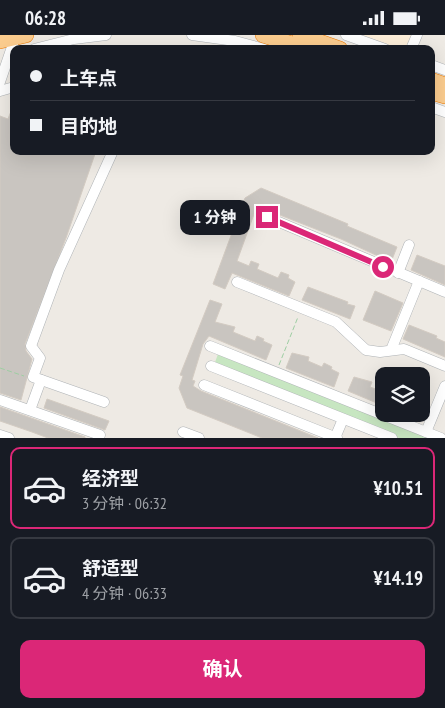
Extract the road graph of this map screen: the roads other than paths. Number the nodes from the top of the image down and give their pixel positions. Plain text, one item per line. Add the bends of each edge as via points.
1 (106, 35) edge
2 (192, 35) edge
3 (263, 35) edge
4 (300, 35) edge
5 (346, 35) edge
6 (9, 39) edge
7 (50, 45) edge
8 (250, 45) edge
9 (295, 45) edge
10 (329, 45) edge
11 (374, 45) edge
12 (8, 56) edge
13 (0, 82) edge
14 (111, 155) edge
15 (267, 217) dead end
16 (409, 245) dead end
17 (398, 273) junction
18 (419, 281) junction
19 (238, 282) dead end
20 (445, 292) edge
21 (210, 346) dead end
22 (392, 350) junction
23 (445, 365) edge
24 (211, 366) dead end
25 (37, 378) junction
26 (204, 385) dead end
27 (445, 385) edge
28 (0, 400) edge
29 (104, 402) dead end
30 (30, 410) junction
31 (342, 419) junction
32 (183, 432) dead end
33 (426, 432) junction
34 (0, 435) edge
35 (100, 435) dead end
36 (9, 438) edge
37 (199, 438) edge
38 (336, 438) edge
39 (392, 438) edge
40 (441, 438) edge

1 - 7 street
2 - 8 street
3 - 9 highway
4 - 10 highway
5 - 11 street
6 - 12 street
12 - 13 street
14 - 25 street via 59,270 35,333 31,346 40,358
15 - 17 street
16 - 17 street
17 - 18 street
18 - 20 street
18 - 22 street
19 - 22 street via 336,322 366,350
21 - 33 street
22 - 23 street via 404,349
24 - 31 street
25 - 29 street
25 - 30 street
26 - 38 street
27 - 33 street
28 - 30 street
30 - 35 street
31 - 38 street
31 - 39 street
32 - 37 street
33 - 40 street
34 - 36 street

